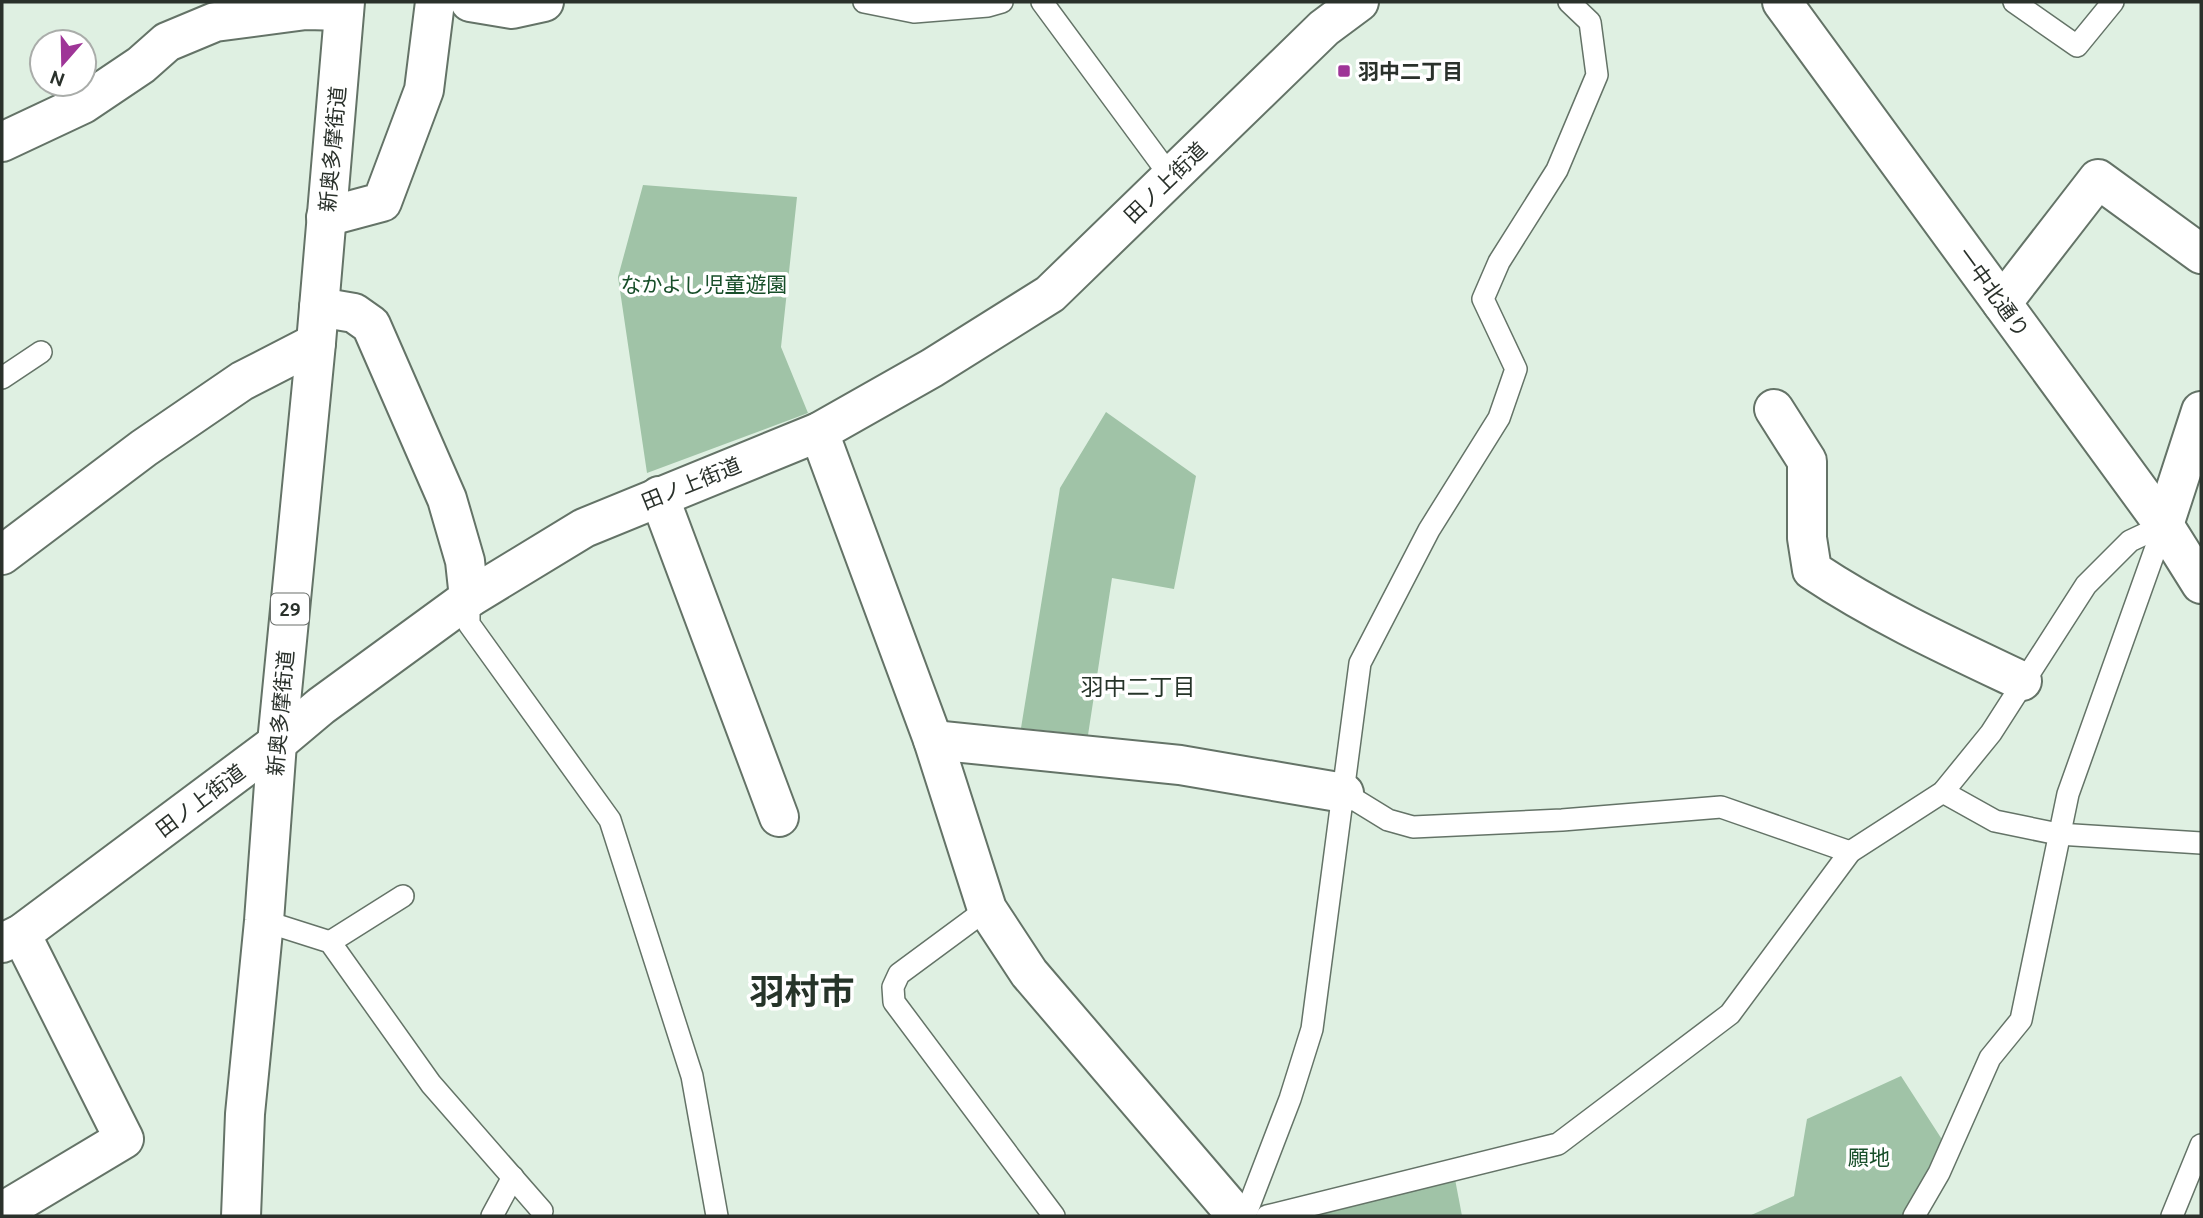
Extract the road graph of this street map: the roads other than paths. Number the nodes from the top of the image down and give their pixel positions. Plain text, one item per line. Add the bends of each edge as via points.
1 (435, 2) edge
2 (471, 2) edge
3 (544, 2) edge
4 (864, 2) edge
5 (1002, 2) edge
6 (1042, 2) edge
7 (1359, 2) edge
8 (1569, 2) edge
9 (1782, 2) edge
10 (2014, 2) edge
11 (2113, 2) edge
12 (344, 7) edge
13 (2, 142) edge
14 (1171, 177) junction
15 (326, 217) junction
16 (2201, 254) edge
17 (2002, 303) junction
18 (317, 325) junction
19 (41, 352) dead end
20 (2, 378) edge
21 (1774, 409) dead end
22 (2201, 411) edge
23 (819, 432) junction
24 (659, 496) junction
25 (2164, 525) junction
26 (2, 555) edge
27 (2201, 584) edge
28 (468, 598) junction
29 (2022, 681) junction
30 (933, 740) junction
31 (277, 743) junction
32 (1943, 792) junction
33 (1344, 793) junction
34 (779, 817) dead end
35 (2058, 834) junction
36 (2201, 843) edge
37 (1850, 852) junction
38 (403, 896) dead end
39 (987, 909) junction
40 (264, 921) junction
41 (11, 939) edge
42 (330, 942) junction
43 (2201, 1145) edge
44 (513, 1177) junction
45 (542, 1210) dead end
46 (2, 1212) edge
47 (241, 1216) edge
48 (492, 1216) edge
49 (717, 1216) edge
50 (1054, 1216) edge
51 (1237, 1216) edge
52 (1245, 1216) edge
53 (1267, 1216) edge
54 (1914, 1216) edge
55 (2172, 1216) edge

1 - 15 street via 424,90 382,202
2 - 3 street via 512,9
4 - 5 lane via 914,12
6 - 14 lane
7 - 14 street, 田ノ上街道 via 1324,28
8 - 33 lane via 1590,22 1597,75 1557,170 1499,262 1483,299 1516,369 1499,418 1429,530 1360,663
9 - 17 street, 一中北通り
10 - 11 lane via 2077,46
12 - 13 street via 215,22 167,42 83,104
12 - 15 street, 新奥多摩街道 / 29
14 - 23 street, 田ノ上街道 via 1050,294
15 - 18 street, 新奥多摩街道 / 29
16 - 17 street via 2098,178
17 - 25 street, 一中北通り
18 - 26 street
18 - 28 street via 354,313 371,325 447,499 465,561
18 - 31 street, 新奥多摩街道 / 29
19 - 20 lane
21 - 29 street via 1807,461 1807,538 1812,570 1908,627
22 - 25 street
23 - 24 street, 田ノ上街道
23 - 30 street
24 - 28 street, 田ノ上街道 via 584,528
24 - 34 street
25 - 27 street, 一中北通り
25 - 29 lane via 2130,541 2086,585
25 - 35 lane via 2068,794
28 - 31 street, 田ノ上街道
28 - 49 lane via 469,624 610,820 692,1076
29 - 32 lane via 1991,733
30 - 33 street via 1180,765
30 - 39 street
31 - 40 street, 新奥多摩街道 / 29
31 - 41 street, 田ノ上街道
32 - 35 lane via 1995,821
32 - 37 lane
33 - 37 lane via 1388,820 1413,827 1721,807
33 - 52 lane via 1312,1029
35 - 36 lane
35 - 54 lane via 2021,1020 1990,1058 1940,1174
37 - 53 lane via 1730,1014 1558,1144
38 - 42 lane
39 - 50 lane via 899,974 893,987 894,1002
39 - 51 street via 1030,973
40 - 42 lane
40 - 47 street, 新奥多摩街道 / 29 via 245,1114
41 - 46 street via 124,1139
42 - 44 lane via 431,1084
43 - 55 lane
44 - 45 lane
44 - 48 lane

